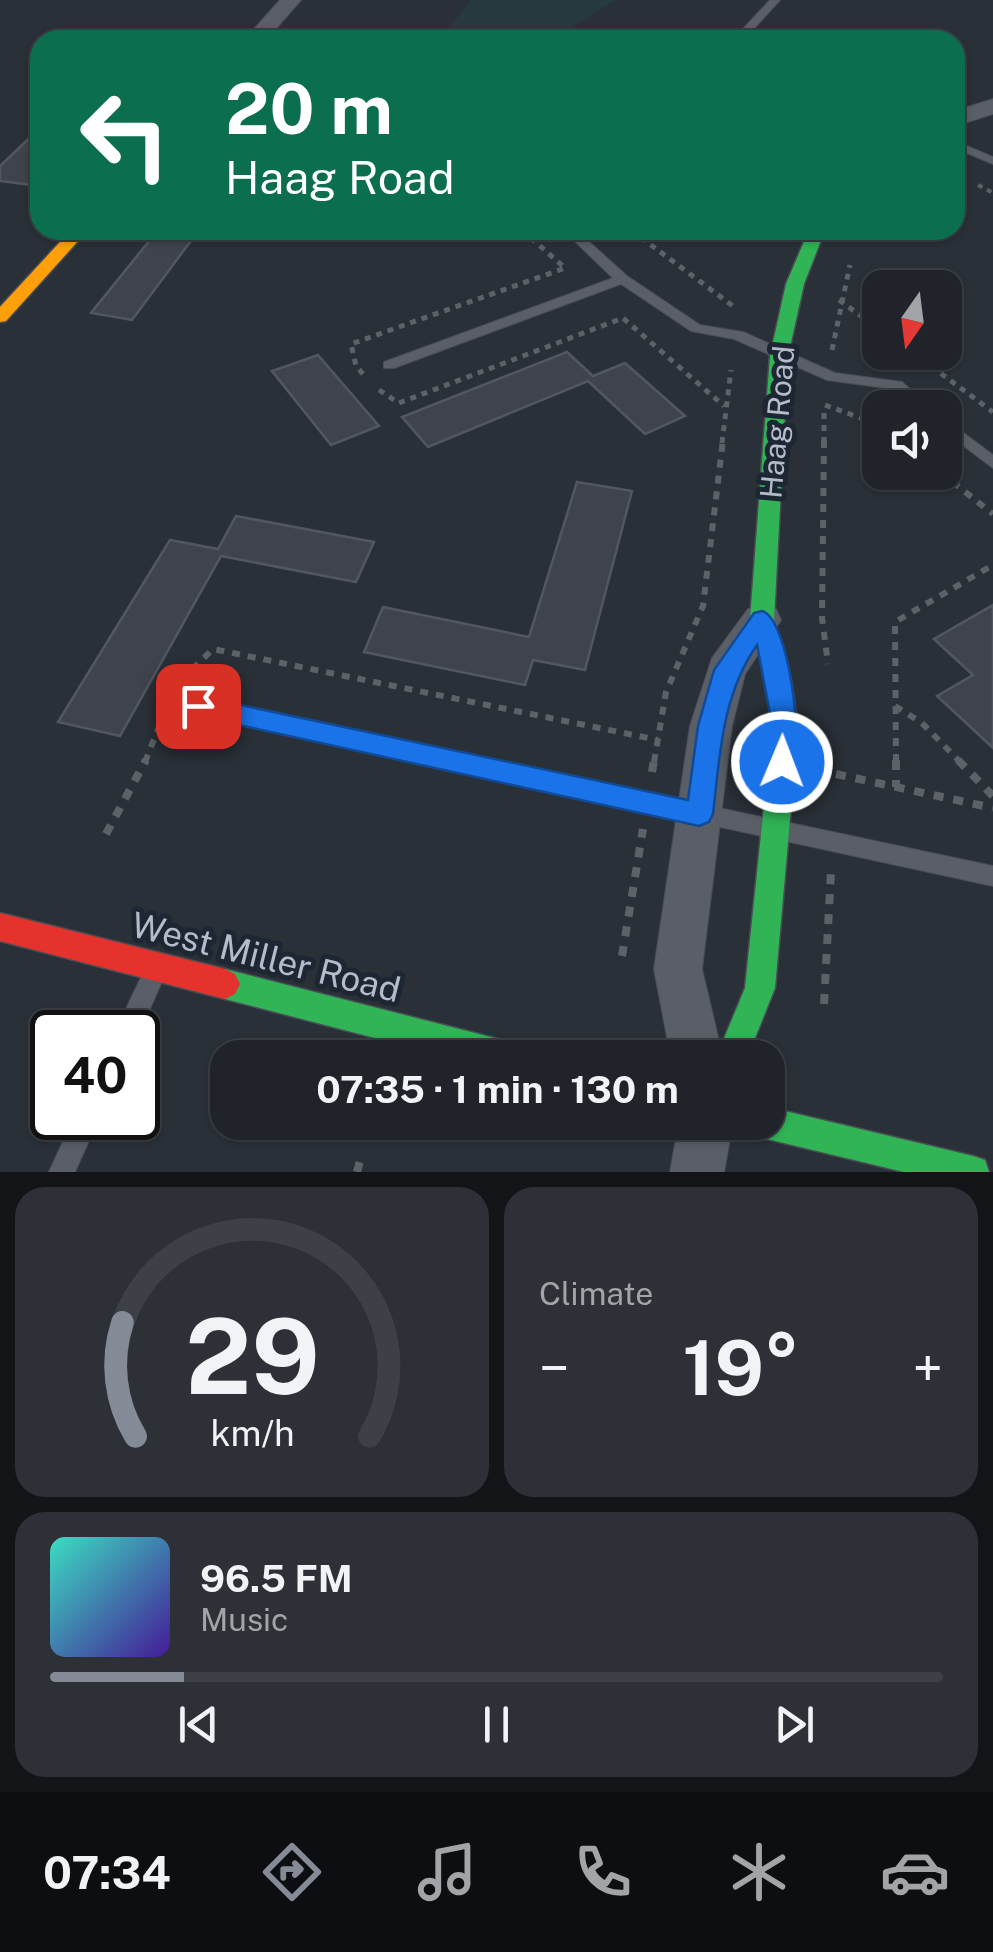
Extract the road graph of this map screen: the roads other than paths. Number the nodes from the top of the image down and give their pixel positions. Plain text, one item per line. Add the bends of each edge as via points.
1 (291, 0) edge
2 (775, 0) edge
3 (263, 30) edge
4 (748, 30) edge
5 (993, 106) edge
6 (965, 116) edge
7 (965, 148) edge
8 (993, 161) edge
9 (71, 240) edge
10 (580, 240) edge
11 (813, 240) edge
12 (622, 279) junction
13 (0, 316) edge
14 (779, 356) junction
15 (389, 366) dead end
16 (903, 390) edge
17 (962, 438) edge
18 (993, 463) edge
19 (762, 620) junction
20 (198, 706) dead end
21 (699, 814) junction
22 (776, 829) junction
23 (993, 876) edge
24 (0, 926) edge
25 (159, 965) junction
26 (138, 1010) edge
27 (445, 1040) edge
28 (694, 1040) edge
29 (738, 1040) edge
30 (785, 1127) edge
31 (77, 1140) edge
32 (702, 1140) edge
33 (62, 1172) edge
34 (696, 1172) edge
35 (972, 1172) edge

1 - 3 street
2 - 4 lane
5 - 6 street
7 - 8 lane
9 - 13 street
10 - 12 lane
11 - 14 street, Haag Road
12 - 14 lane via 696,328 738,335
12 - 15 lane
14 - 16 lane via 828,375
14 - 19 street, Haag Road
17 - 18 lane
19 - 21 street via 726,670 710,726
19 - 22 street, Haag Road via 786,729
20 - 21 lane
21 - 22 lane
21 - 28 street via 678,970
22 - 23 lane
22 - 29 street, Haag Road via 760,988
24 - 25 street, West Miller Road
25 - 26 lane
25 - 27 street, West Miller Road
30 - 35 street
31 - 33 lane
32 - 34 street

